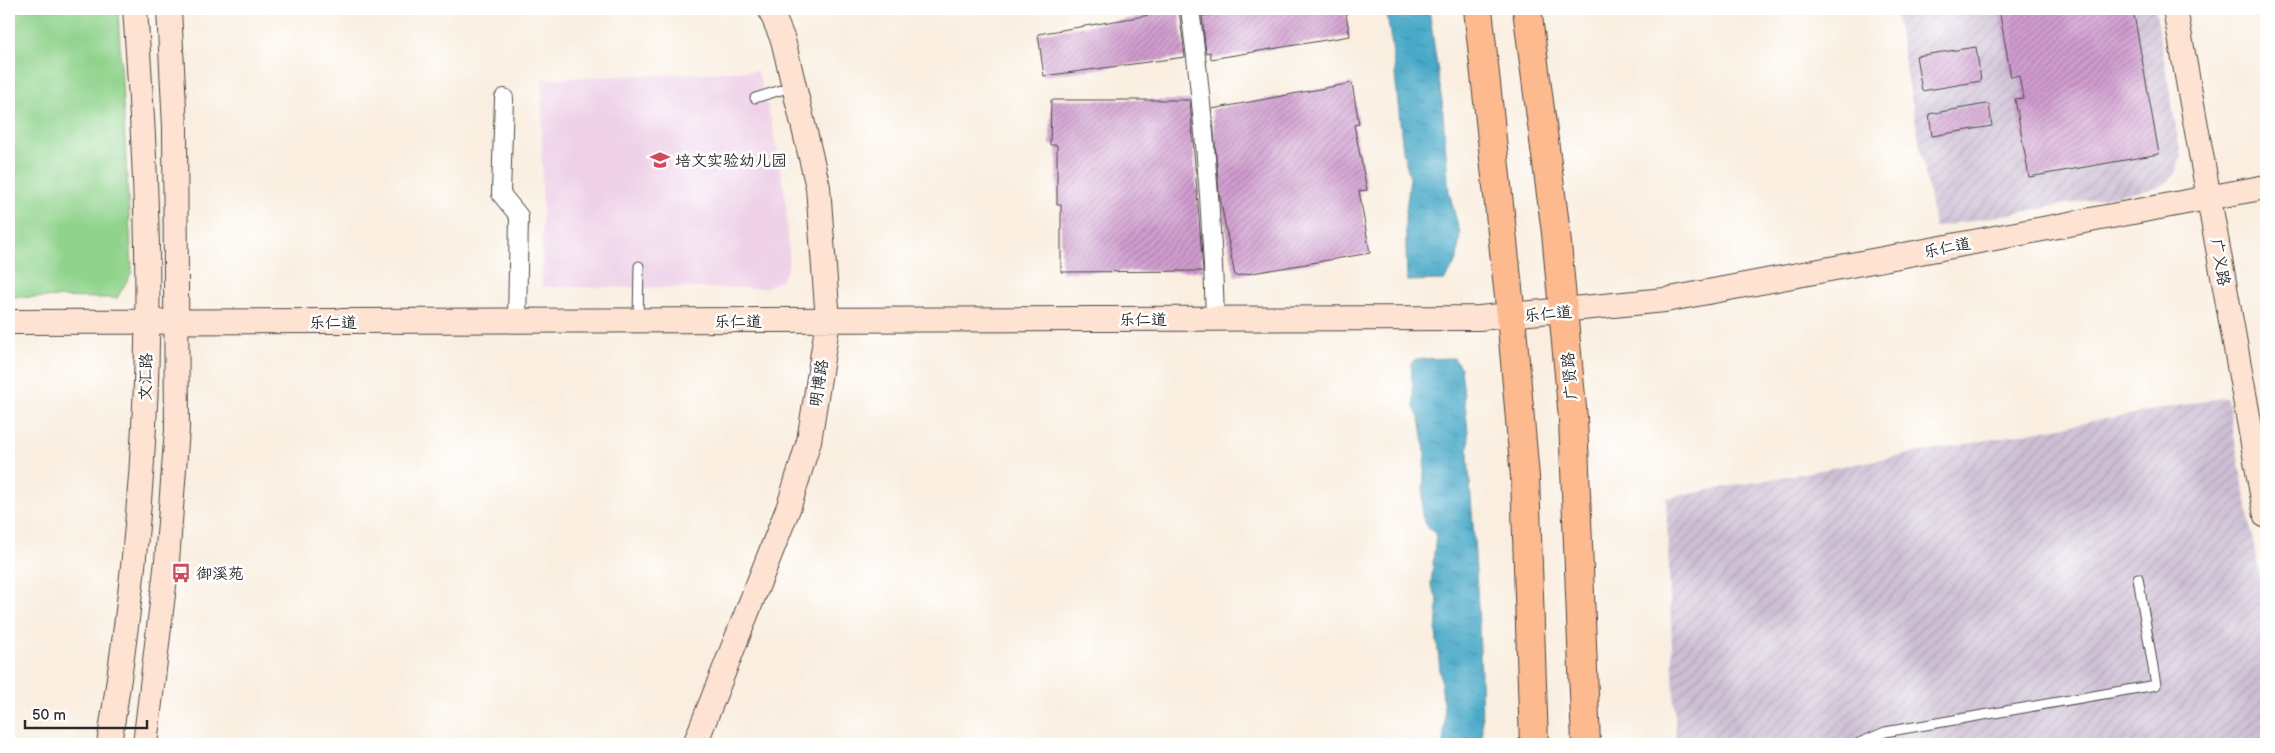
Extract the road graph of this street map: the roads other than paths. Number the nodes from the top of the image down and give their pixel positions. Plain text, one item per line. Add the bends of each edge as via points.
1 (135, 9) edge
2 (169, 9) edge
3 (770, 9) edge
4 (1190, 9) edge
5 (1478, 9) edge
6 (1528, 9) edge
7 (2175, 9) edge
8 (794, 86) junction
9 (504, 98) dead end
10 (755, 98) dead end
11 (2266, 187) edge
12 (2210, 198) junction
13 (639, 266) dead end
14 (1564, 312) junction
15 (1511, 316) junction
16 (1215, 319) junction
17 (828, 321) junction
18 (9, 322) edge
19 (146, 322) junction
20 (178, 322) junction
21 (517, 322) junction
22 (638, 322) junction
23 (2266, 516) edge
24 (2138, 578) dead end
25 (109, 744) edge
26 (145, 744) edge
27 (695, 744) edge
28 (1534, 744) edge
29 (1586, 744) edge
30 (1858, 744) edge

1 - 19 street, 文汇路 via 144,174
2 - 20 street, 文汇路 via 175,127
3 - 8 street, 明博路 via 783,40
4 - 16 street via 1207,153
5 - 15 main road
6 - 14 main road, 广贤路
7 - 12 street, 广义路
8 - 10 lane
8 - 17 street, 明博路 via 818,187
9 - 21 street via 501,194 519,216
11 - 12 street, 乐仁道
12 - 14 street, 乐仁道 via 1665,300
12 - 23 street, 广义路
13 - 22 lane
14 - 15 street, 乐仁道
14 - 29 main road, 广贤路 via 1573,419
15 - 16 street, 乐仁道
15 - 28 main road via 1525,477
16 - 17 street, 乐仁道
17 - 22 street, 乐仁道
17 - 27 street, 明博路 via 809,441 789,506
18 - 19 street, 乐仁道
19 - 20 street, 乐仁道
19 - 25 street, 文汇路 via 144,424 137,521
20 - 21 street, 乐仁道
20 - 26 street, 文汇路 via 177,429 167,561
21 - 22 street, 乐仁道
24 - 30 lane via 2156,684 1885,732

